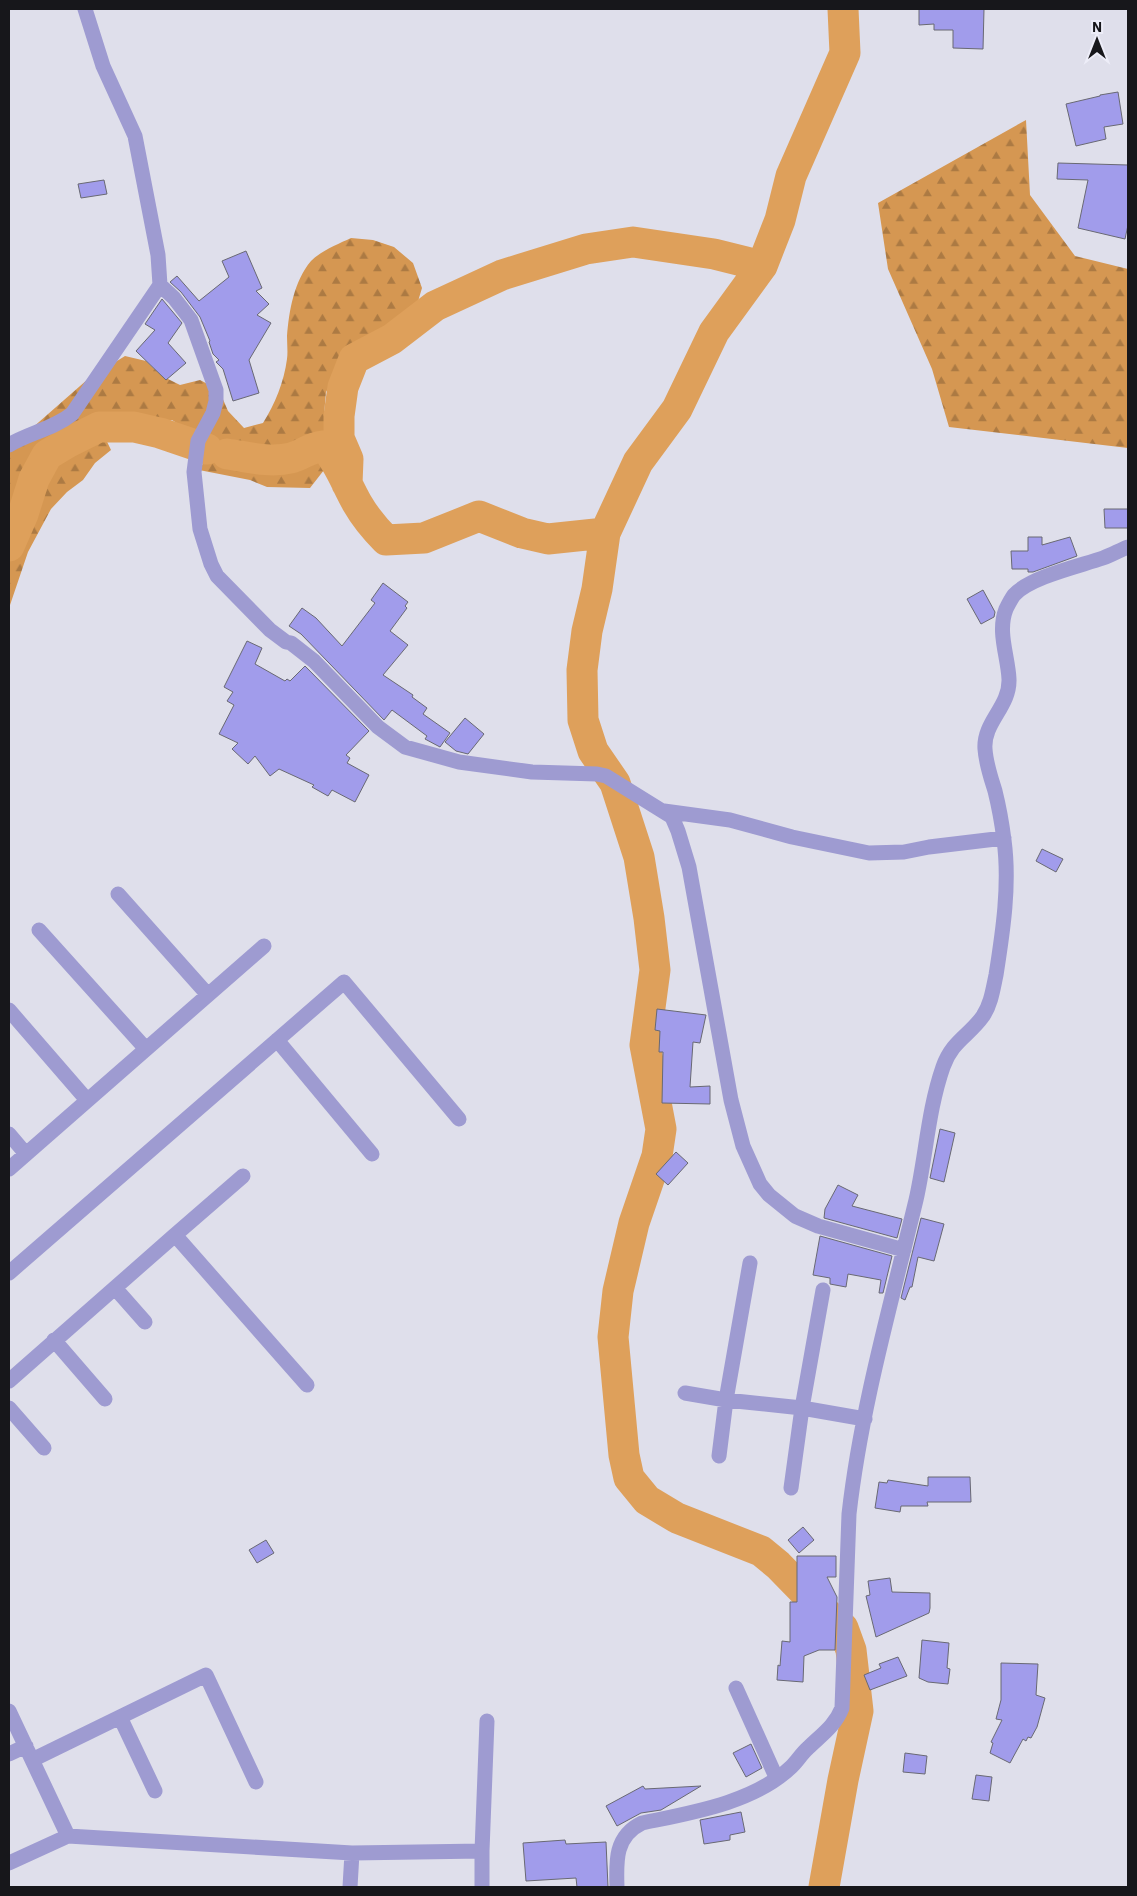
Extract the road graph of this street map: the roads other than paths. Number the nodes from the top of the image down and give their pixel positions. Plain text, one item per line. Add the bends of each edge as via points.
1 (85, 9) edge
2 (160, 285) junction
3 (9, 445) edge
4 (1128, 547) edge
5 (664, 811) junction
6 (1004, 838) junction
7 (118, 894) dead end
8 (39, 930) dead end
9 (264, 946) dead end
10 (208, 995) junction
11 (9, 1010) edge
12 (277, 1040) junction
13 (146, 1049) junction
14 (87, 1100) junction
15 (459, 1119) dead end
16 (9, 1134) edge
17 (26, 1154) junction
18 (372, 1154) dead end
19 (9, 1169) edge
20 (243, 1176) dead end
21 (175, 1235) junction
22 (904, 1250) junction
23 (750, 1263) dead end
24 (9, 1273) edge
25 (115, 1288) junction
26 (823, 1290) dead end
27 (145, 1322) dead end
28 (54, 1340) junction
29 (9, 1380) edge
30 (307, 1385) dead end
31 (685, 1393) dead end
32 (105, 1399) dead end
33 (726, 1400) junction
34 (9, 1408) edge
35 (802, 1408) junction
36 (865, 1419) junction
37 (44, 1448) dead end
38 (719, 1456) dead end
39 (791, 1488) dead end
40 (736, 1688) dead end
41 (9, 1711) edge
42 (120, 1717) junction
43 (487, 1721) dead end
44 (26, 1746) junction
45 (9, 1754) edge
46 (32, 1760) junction
47 (776, 1778) junction
48 (256, 1782) dead end
49 (155, 1791) dead end
50 (68, 1836) junction
51 (482, 1851) junction
52 (352, 1853) junction
53 (9, 1863) edge
54 (350, 1887) edge
55 (482, 1887) edge
56 (617, 1887) edge

1 - 2 street via 103,66 134,136 158,255
2 - 3 street via 72,414
2 - 5 street via 191,320 215,385 216,401 198,441 194,472 200,529 210,564 217,576 270,630 314,662 385,732 405,747 459,762 532,772 606,776
4 - 6 street via 1032,583 1013,596 1006,608 1003,621 1008,690 986,734 985,748
5 - 6 street via 730,820 869,853 904,852
5 - 22 street via 676,825 689,867 731,1100 743,1146 760,1184 795,1216 818,1226
6 - 22 street via 1004,909 992,996 985,1014 950,1051 943,1066
7 - 10 street
8 - 13 street
9 - 10 street
10 - 13 street
11 - 14 street
12 - 15 street via 344,982
12 - 18 street
12 - 24 street
13 - 14 street
14 - 17 street
16 - 17 street
17 - 19 street
20 - 21 street
21 - 25 street
21 - 30 street
22 - 36 street
23 - 33 street
25 - 27 street
25 - 28 street
26 - 35 street
28 - 29 street
28 - 32 street
31 - 33 street
33 - 35 street
33 - 38 street
34 - 37 street
35 - 36 street
35 - 39 street
36 - 47 street via 849,1514 842,1708 830,1728
40 - 47 street
41 - 44 street
42 - 46 street
42 - 48 street via 206,1675
42 - 49 street
43 - 51 street
44 - 45 street
44 - 46 street
46 - 50 street
47 - 56 street via 759,1789 718,1805 632,1828 619,1846
50 - 52 street
50 - 53 street
51 - 52 street
51 - 55 street
52 - 54 street

